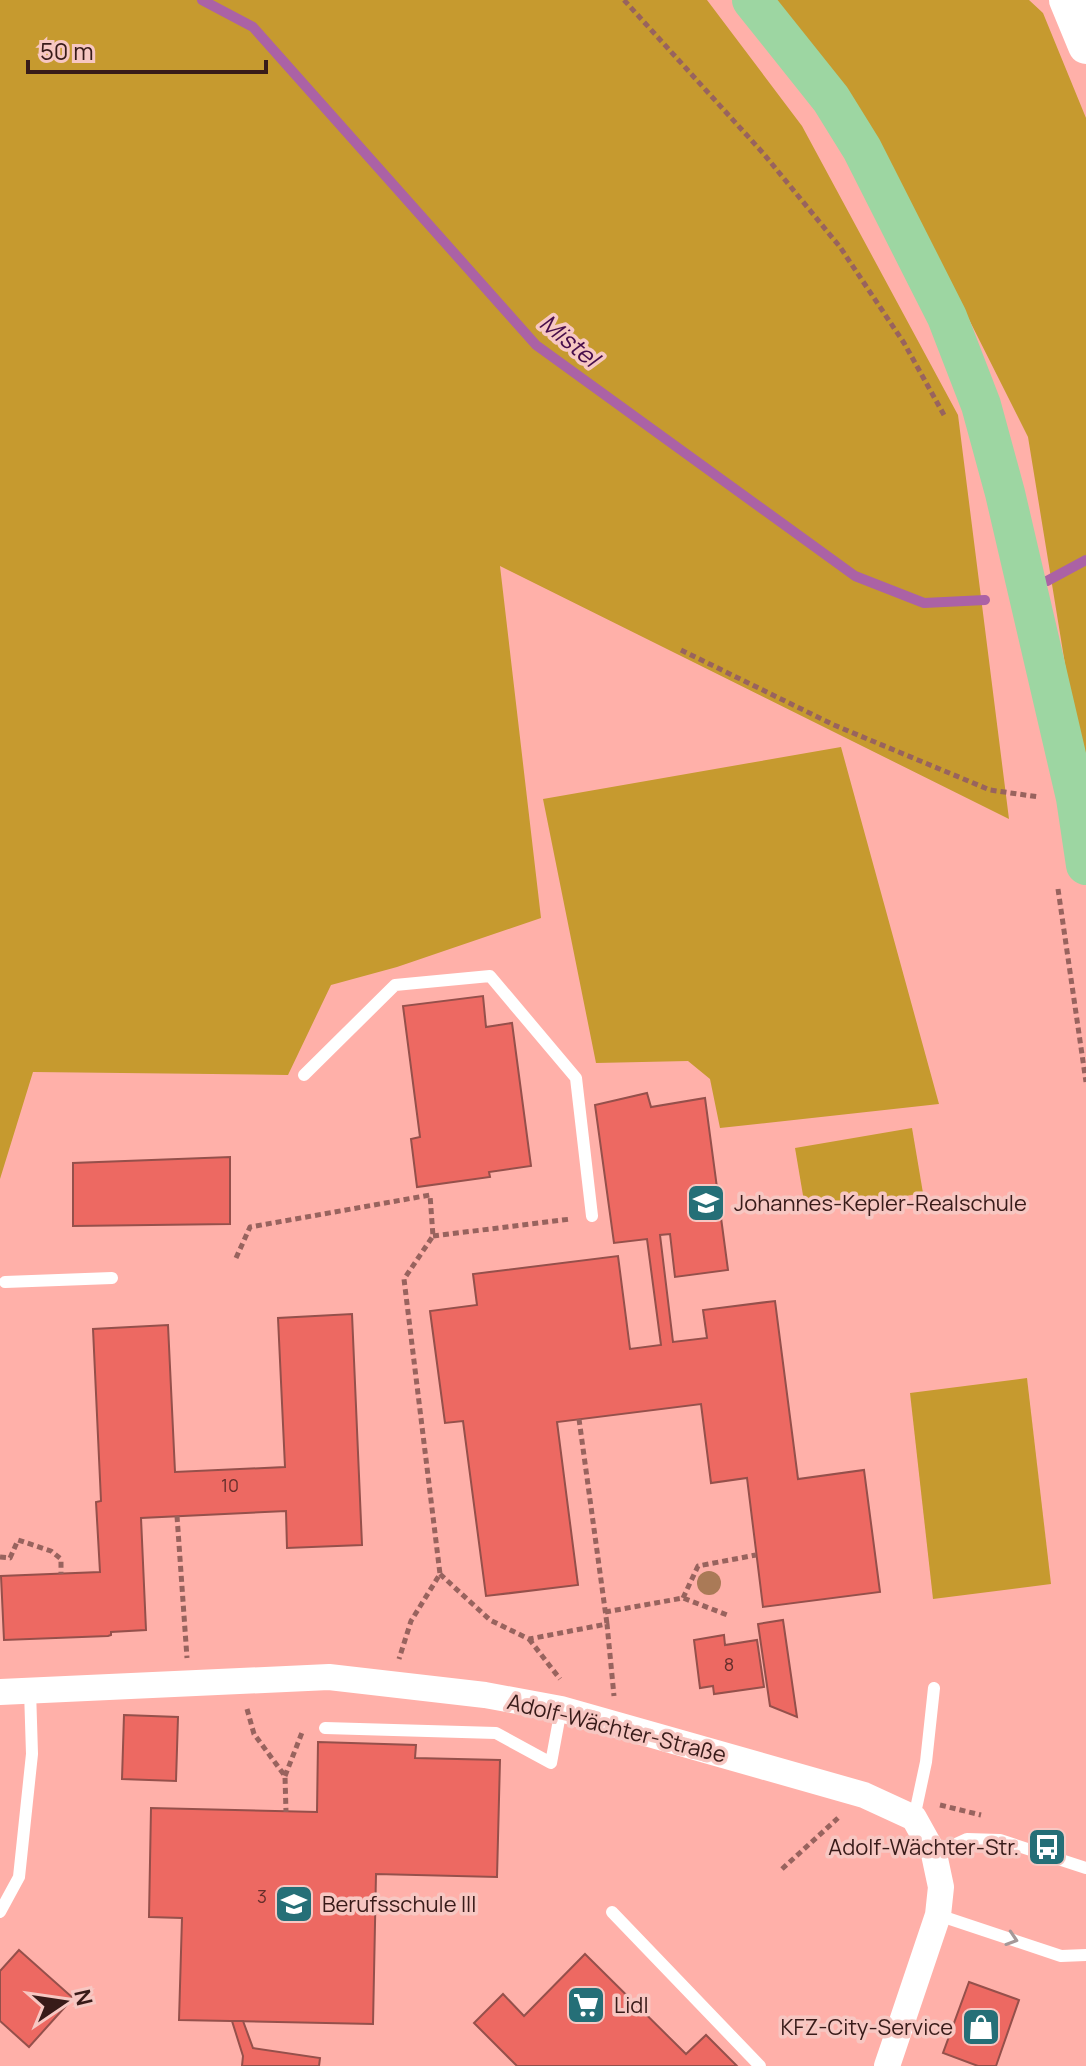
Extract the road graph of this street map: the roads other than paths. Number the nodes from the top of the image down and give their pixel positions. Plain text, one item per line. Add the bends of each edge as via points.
1 (752, 0) edge
2 (1086, 865) edge
3 (304, 1075) dead end
4 (592, 1216) road end
5 (112, 1278) dead end
6 (5, 1282) dead end
7 (934, 1688) dead end
8 (30, 1690) junction
9 (0, 1692) edge
10 (561, 1709) junction
11 (325, 1728) dead end
12 (914, 1818) junction
13 (934, 1854) junction
14 (1086, 1868) edge
15 (0, 1912) edge
16 (612, 1912) dead end
17 (938, 1915) junction
18 (1086, 1955) edge
19 (760, 2066) edge
20 (887, 2066) edge

1 - 2 main road via 831,99 862,149 947,317 981,405 1076,798
3 - 4 lane via 395,985 490,976 576,1078
5 - 6 lane
7 - 12 lane
8 - 9 street, Adolf-Wächter-Straße
8 - 10 street, Adolf-Wächter-Straße via 329,1677
8 - 15 lane via 32,1754 19,1877
10 - 11 lane via 551,1763 496,1733
10 - 12 street, Adolf-Wächter-Straße via 864,1795
12 - 13 street
13 - 14 lane via 967,1839 1000,1840
13 - 17 street via 941,1887
16 - 19 lane
17 -> 18 lane via 1061,1956
17 - 20 street

